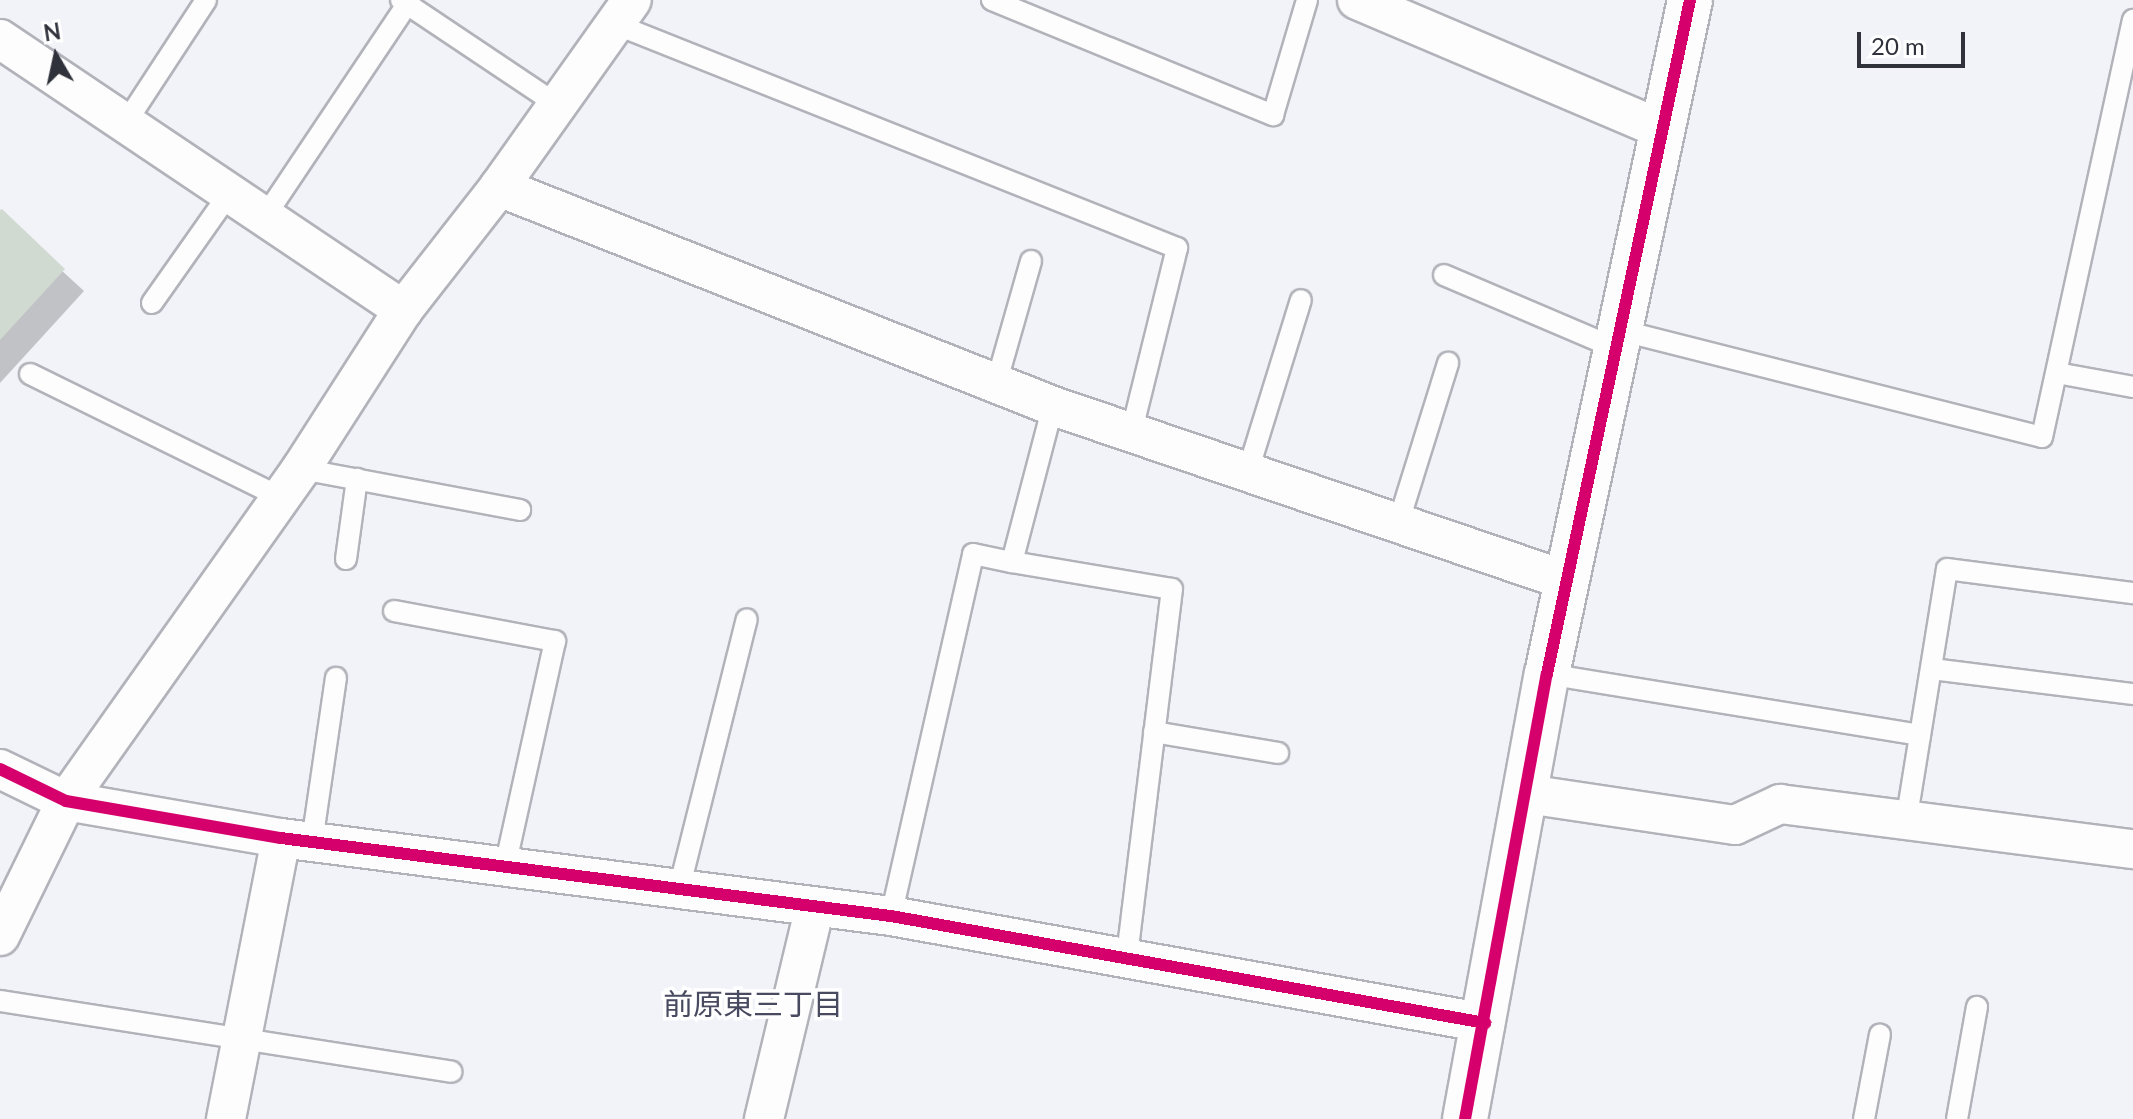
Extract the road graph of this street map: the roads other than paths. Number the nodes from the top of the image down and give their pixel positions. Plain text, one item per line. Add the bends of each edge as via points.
1 (206, 0) edge
2 (992, 0) edge
3 (1307, 0) edge
4 (1357, 0) edge
5 (1690, 0) edge
6 (406, 1) edge
7 (624, 12) edge
8 (2133, 20) edge
9 (0, 39) edge
10 (558, 105) junction
11 (2124, 105) edge
12 (125, 124) junction
13 (1661, 129) junction
14 (499, 187) junction
15 (229, 194) junction
16 (264, 218) junction
17 (1031, 261) dead end
18 (1444, 275) dead end
19 (1301, 300) dead end
20 (152, 303) dead end
21 (403, 310) junction
22 (1617, 339) junction
23 (1448, 363) dead end
24 (2057, 373) junction
25 (30, 374) dead end
26 (996, 384) junction
27 (2133, 387) edge
28 (1053, 406) junction
29 (1131, 434) junction
30 (1247, 474) junction
31 (357, 479) junction
32 (290, 482) junction
33 (520, 510) dead end
34 (1398, 524) junction
35 (346, 559) dead end
36 (1012, 562) junction
37 (1568, 581) junction
38 (2133, 593) edge
39 (394, 611) dead end
40 (747, 619) dead end
41 (1932, 669) junction
42 (1547, 674) junction
43 (336, 678) dead end
44 (2133, 694) edge
45 (1154, 732) junction
46 (1920, 735) junction
47 (1278, 753) dead end
48 (0, 769) edge
49 (1527, 794) junction
50 (66, 801) junction
51 (1906, 822) junction
52 (297, 840) junction
53 (2133, 849) edge
54 (505, 866) junction
55 (679, 889) junction
56 (815, 907) junction
57 (891, 916) junction
58 (0, 936) edge
59 (1127, 956) junction
60 (0, 1001) edge
61 (1977, 1007) dead end
62 (1485, 1023) junction
63 (1880, 1034) dead end
64 (242, 1038) junction
65 (451, 1072) dead end
66 (226, 1119) edge
67 (764, 1119) edge
68 (1465, 1119) edge
69 (1864, 1119) edge
70 (1957, 1119) edge

1 - 12 lane
2 - 3 lane via 1273,115
4 - 13 street
5 - 13 street
6 - 10 lane
6 - 16 lane
7 - 10 street
7 - 29 lane via 1177,248
8 - 11 lane
9 - 12 street
10 - 14 street
11 - 24 lane
12 - 15 street
13 - 22 street
14 - 21 street
14 - 26 street
15 - 16 street
15 - 20 lane
16 - 21 street
17 - 26 lane
18 - 22 lane
19 - 30 lane
21 - 32 street
22 - 24 lane via 2042,437
22 - 37 street
23 - 34 lane
24 - 27 lane
25 - 32 lane
26 - 28 street
28 - 29 street
28 - 36 lane
29 - 30 street
30 - 34 street
31 - 32 lane
31 - 33 lane
31 - 35 lane
32 - 50 street
34 - 37 street
36 - 45 lane via 1172,589
36 - 57 lane via 973,554
37 - 42 street
38 - 41 lane via 1947,569
39 - 54 lane via 555,641
40 - 55 lane
41 - 44 lane
41 - 46 lane
42 - 46 lane
42 - 49 street
43 - 52 lane
45 - 47 lane
45 - 59 lane
46 - 51 lane
48 - 50 street
49 - 51 street via 1735,825 1780,804
49 - 62 street
50 - 52 street
50 - 58 street
51 - 53 street
52 - 54 street
52 - 64 street
54 - 55 street
55 - 56 street
56 - 57 street
56 - 67 street
57 - 59 street
59 - 62 street
60 - 64 lane
61 - 70 lane
62 - 68 street
63 - 69 lane
64 - 65 lane
64 - 66 street

